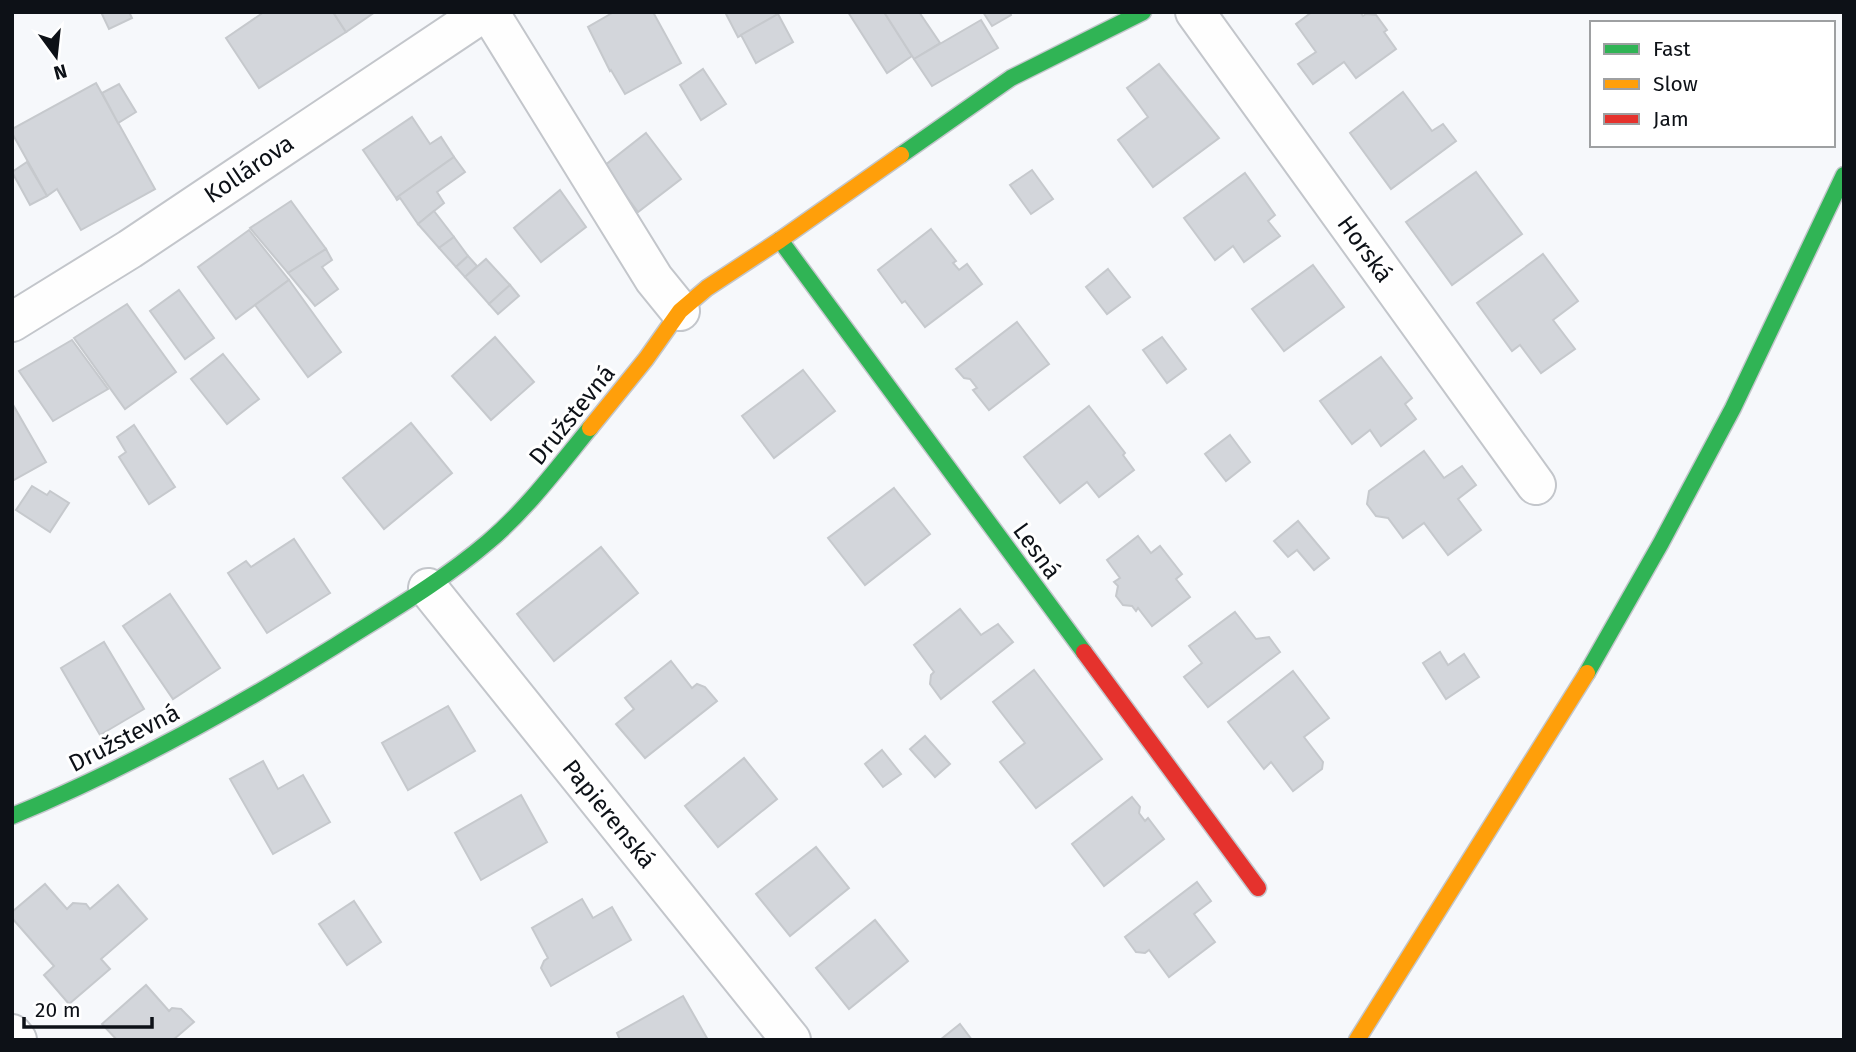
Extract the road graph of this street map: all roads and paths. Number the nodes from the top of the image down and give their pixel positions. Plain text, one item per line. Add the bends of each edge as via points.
1 (484, 12) edge
2 (489, 12) edge
3 (1143, 12) edge
4 (1195, 12) edge
5 (1844, 175) edge
6 (780, 240) junction
7 (680, 311) junction
8 (12, 322) edge
9 (1536, 485) dead end
10 (428, 588) junction
11 (12, 816) edge
12 (1258, 888) dead end
13 (12, 1034) edge
14 (17, 1040) edge
15 (790, 1040) edge
16 (1357, 1040) edge

1 - 8 street, Kollárova via 130,249
2 - 7 street via 654,279
3 - 6 street, Družstevná via 1012,78
4 - 9 street, Horská
5 - 16 street via 1733,408 1661,543 1592,665
6 - 7 street, Družstevná
6 - 12 street, Lesná
7 - 10 street, Družstevná via 534,497 489,541
10 - 11 street, Družstevná via 189,731
10 - 15 street, Papierenská
13 - 14 street

